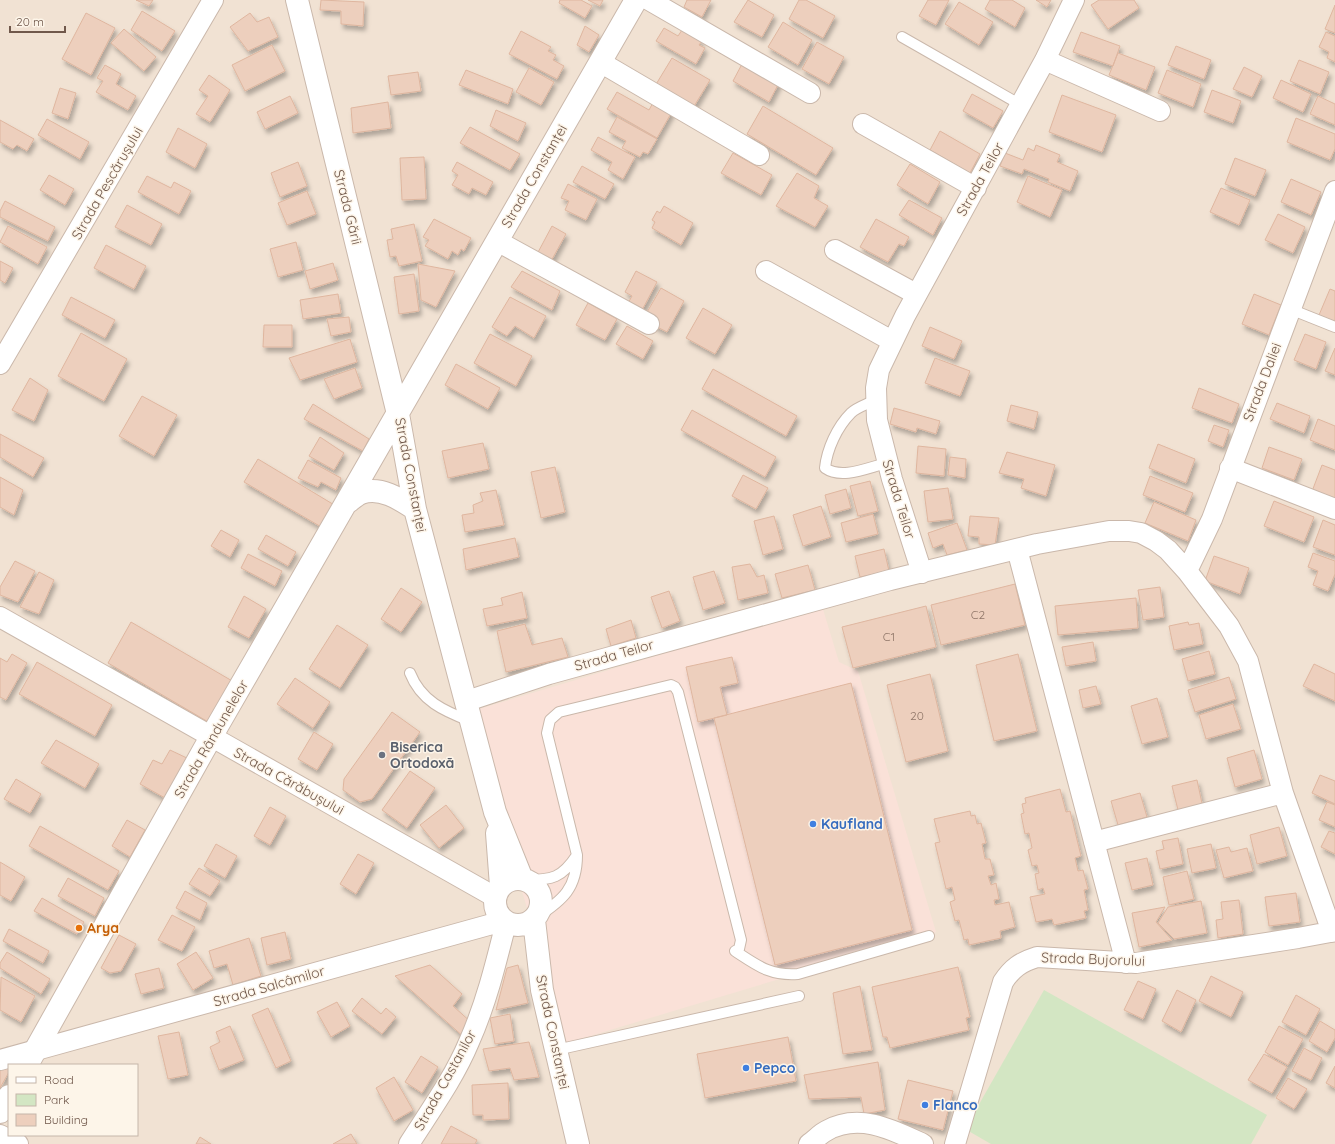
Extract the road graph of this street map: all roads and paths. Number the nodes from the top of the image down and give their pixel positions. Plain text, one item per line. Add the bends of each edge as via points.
1 (212, 0) edge
2 (297, 0) edge
3 (636, 0) edge
4 (649, 0) edge
5 (1074, 0) edge
6 (902, 37) dead end
7 (1045, 60) junction
8 (600, 62) junction
9 (810, 93) dead end
10 (1021, 105) junction
11 (1160, 111) dead end
12 (864, 124) dead end
13 (759, 155) dead end
14 (976, 188) junction
15 (1335, 191) edge
16 (497, 241) junction
17 (835, 250) dead end
18 (766, 271) dead end
19 (916, 294) junction
20 (1290, 309) junction
21 (649, 324) dead end
22 (1335, 326) edge
23 (892, 340) junction
24 (0, 364) edge
25 (876, 400) junction
26 (398, 414) junction
27 (887, 463) junction
28 (1230, 468) junction
29 (348, 502) junction
30 (415, 509) junction
31 (1335, 509) edge
32 (1018, 549) junction
33 (1187, 571) junction
34 (922, 573) junction
35 (0, 617) edge
36 (410, 674) dead end
37 (469, 711) junction
38 (211, 738) junction
39 (1283, 793) junction
40 (495, 812) junction
41 (1094, 842) junction
42 (577, 855) junction
43 (524, 879) junction
44 (498, 892) junction
45 (535, 918) junction
46 (507, 923) junction
47 (1333, 932) edge
48 (930, 936) dead end
49 (1126, 963) junction
50 (542, 990) junction
51 (799, 996) dead end
52 (556, 1050) junction
53 (31, 1058) edge
54 (0, 1060) edge
55 (8, 1098) edge
56 (0, 1112) edge
57 (0, 1134) edge
58 (18, 1144) edge
59 (409, 1144) edge
60 (578, 1144) edge
61 (809, 1144) edge
62 (923, 1144) edge
63 (955, 1144) edge

1 - 24 street, Strada Pescărușului
2 - 26 street, Strada Gării
3 - 8 street, Strada Constanței
4 - 9 street
5 - 7 street, Strada Teilor
6 - 10 lane
7 - 10 street, Strada Teilor
7 - 11 street
8 - 13 street
8 - 16 street, Strada Constanței
10 - 14 street, Strada Teilor
12 - 14 street
14 - 19 street, Strada Teilor
15 - 20 street, Strada Daliei
16 - 21 street
16 - 26 street, Strada Constanței
17 - 19 street
18 - 23 street
19 - 23 street, Strada Teilor
20 - 22 lane
20 - 28 street, Strada Daliei
23 - 25 street, Strada Teilor via 879,370
25 - 27 street, Strada Teilor via 877,420
25 - 27 lane via 851,412 826,454 825,468 831,473 842,474
26 - 29 street, Strada Rândunelelor
26 - 30 street, Strada Constanței
27 - 34 street, Strada Teilor
28 - 31 street
28 - 33 street, Strada Daliei via 1212,519
29 - 30 street via 361,493 373,491 386,493
29 - 38 street, Strada Rândunelelor
30 - 37 street, Strada Constanței
32 - 33 street via 1109,531 1129,531 1141,533 1156,541
32 - 34 street
32 - 41 street
33 - 39 street via 1228,626 1248,661
34 - 37 street, Strada Teilor via 548,674
35 - 38 street, Strada Cărăbușului
36 - 37 lane via 420,692 435,706 450,713
37 - 40 street, Strada Constanței
38 - 44 street, Strada Cărăbușului
38 - 53 street, Strada Rândunelelor
39 - 41 street
39 - 47 street
40 - 43 street, Strada Constanței
40 - 44 street
41 - 49 street
42 - 43 lane via 560,875 546,880
42 - 45 lane via 577,871 571,886 553,906
42 - 48 lane via 548,733 550,720 559,712 671,685 678,692 741,940 739,949 735,951 764,969 781,975 798,974
43 - 44 street via 513,879
43 - 45 street via 536,887 541,899
44 - 46 street via 496,912
45 - 46 street via 524,925
45 - 50 street, Strada Constanței
46 - 50 street
46 - 53 street, Strada Salcâmilor
46 - 59 street, Strada Castanilor via 489,989 468,1044 441,1094
47 - 49 street, Strada Bujorului via 1136,964
49 - 63 street, Strada Bujorului via 1038,957 1024,961 1010,970 1003,982
50 - 52 street, Strada Constanței
51 - 52 lane
52 - 60 street, Strada Constanței
53 - 54 street, Strada Salcâmilor
55 - 56 street
57 - 58 street
61 - 62 street via 827,1130 869,1122 892,1129

